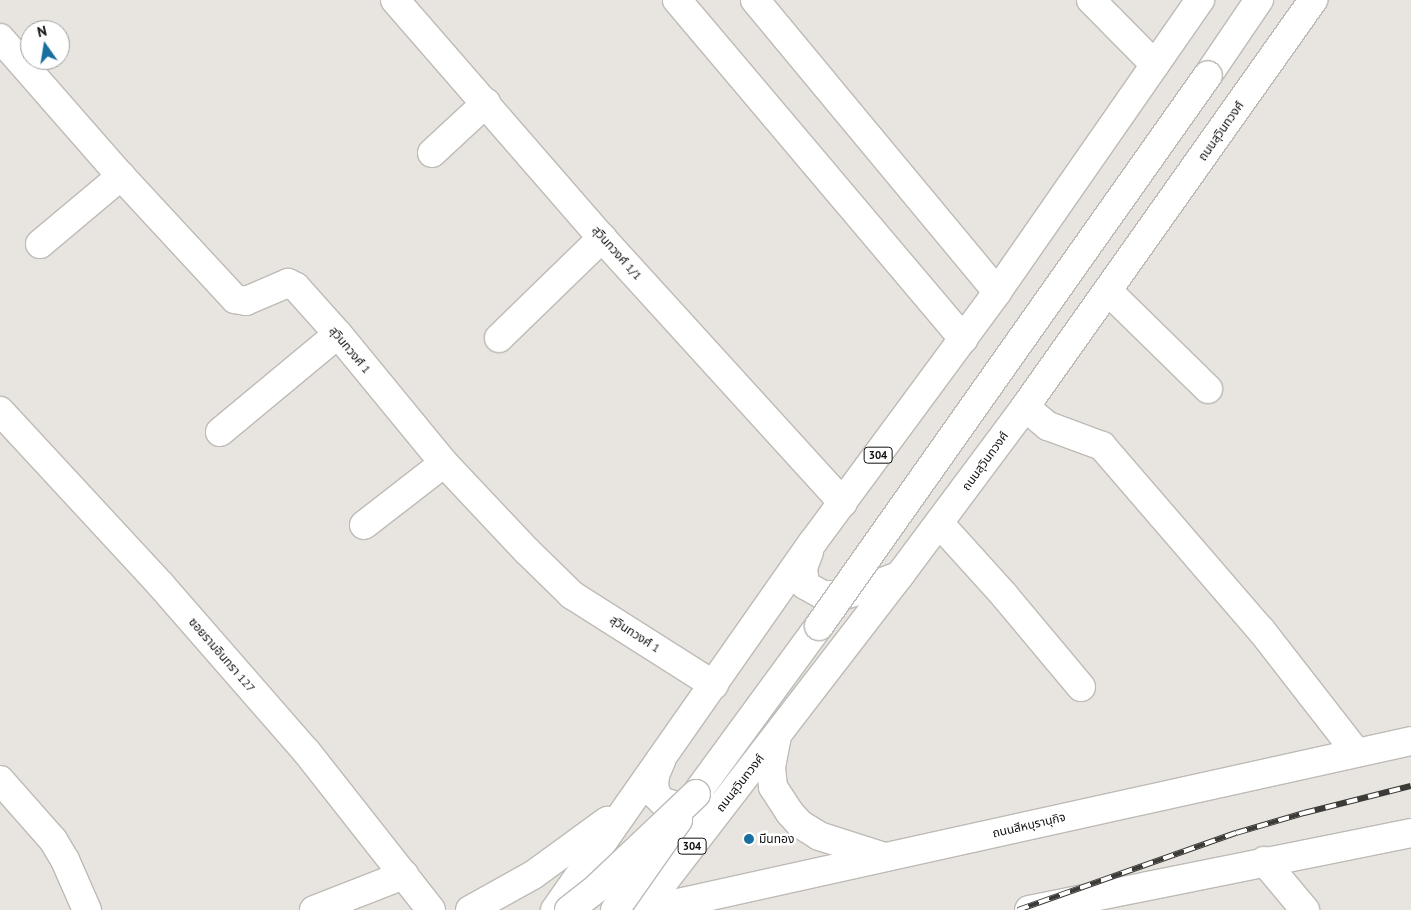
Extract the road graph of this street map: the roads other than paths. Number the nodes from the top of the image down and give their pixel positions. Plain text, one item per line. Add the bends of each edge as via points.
1 (395, 0) edge
2 (677, 0) edge
3 (755, 0) edge
4 (1091, 0) edge
5 (1200, 0) edge
6 (1259, 0) edge
7 (1312, 0) edge
8 (0, 38) edge
9 (1155, 65) junction
10 (486, 103) junction
11 (432, 153) dead end
12 (121, 176) junction
13 (602, 238) junction
14 (40, 244) dead end
15 (1108, 291) junction
16 (997, 292) junction
17 (338, 334) junction
18 (499, 338) dead end
19 (963, 339) junction
20 (1208, 389) dead end
21 (1025, 407) junction
22 (0, 411) edge
23 (220, 432) dead end
24 (444, 463) junction
25 (843, 503) junction
26 (939, 523) junction
27 (364, 524) dead end
28 (813, 542) junction
29 (900, 575) junction
30 (714, 685) junction
31 (1081, 687) dead end
32 (777, 736) junction
33 (1411, 741) edge
34 (1356, 752) junction
35 (663, 756) junction
36 (0, 780) edge
37 (741, 781) junction
38 (696, 794) junction
39 (626, 808) junction
40 (1411, 833) edge
41 (886, 857) junction
42 (1264, 861) junction
43 (404, 875) junction
44 (1070, 906) edge
45 (87, 910) edge
46 (314, 910) edge
47 (432, 910) edge
48 (470, 910) edge
49 (555, 910) edge
50 (569, 910) edge
51 (615, 910) edge
52 (642, 910) edge
53 (647, 910) edge
54 (1029, 910) edge
55 (1305, 910) edge

1 - 10 main road, สุวินทวงศ์ 1/1
2 - 19 main road
3 - 16 main road
4 - 9 main road
5 - 9 main road, 304
6 - 38 main road, bridge via 819,626
7 - 15 main road, ถนนสุวินทวงศ์ / 304
8 - 12 main road, สุวินทวงศ์ 1
9 - 16 main road, 304
10 - 11 main road
10 - 13 main road, สุวินทวงศ์ 1/1
12 - 14 main road
12 - 17 main road, สุวินทวงศ์ 1 via 235,299 246,301 288,283
13 - 18 main road
13 - 25 main road, สุวินทวงศ์ 1/1
15 - 20 main road
15 - 21 main road, ถนนสุวินทวงศ์ / 304
16 - 19 main road, 304
17 - 23 main road
17 - 24 main road, สุวินทวงศ์ 1
19 - 25 main road, 304
21 - 26 main road, ถนนสุวินทวงศ์ / 304
21 - 34 main road via 1048,426 1102,446 1261,630
22 - 43 main road, ซอยรามอินทรา 127 via 161,585 306,751
24 - 27 main road
24 - 30 main road, สุวินทวงศ์ 1 via 572,595
25 - 28 main road, 304
26 - 29 main road, ถนนสุวินทวงศ์ / 304
26 - 31 main road
28 - 29 main road via 802,574 805,585 823,595 844,595
28 - 30 main road, 304
29 - 32 main road, ถนนสุวินทวงศ์ / 304
30 - 35 main road, 304
32 - 37 main road, ถนนสุวินทวงศ์ / 304
32 - 41 main road via 771,768 773,787 790,813 819,836
33 - 34 main road, ถนนสีหบุรานุกิจ
34 - 41 main road, ถนนสีหบุรานุกิจ
35 - 37 main road via 654,786 663,802 675,807 698,805
35 - 39 main road, 304
36 - 45 main road via 53,840
37 - 52 main road, ถนนสุวินทวงศ์ / 304
38 - 50 main road, bridge via 598,887
38 - 51 main road, bridge
39 - 48 main road via 533,875
39 - 49 main road, 304
40 - 42 main road
41 - 53 main road, ถนนสีหบุรานุกิจ
42 - 44 main road
42 - 55 main road
43 - 46 main road
43 - 47 main road, ซอยรามอินทรา 127
44 - 54 main road

